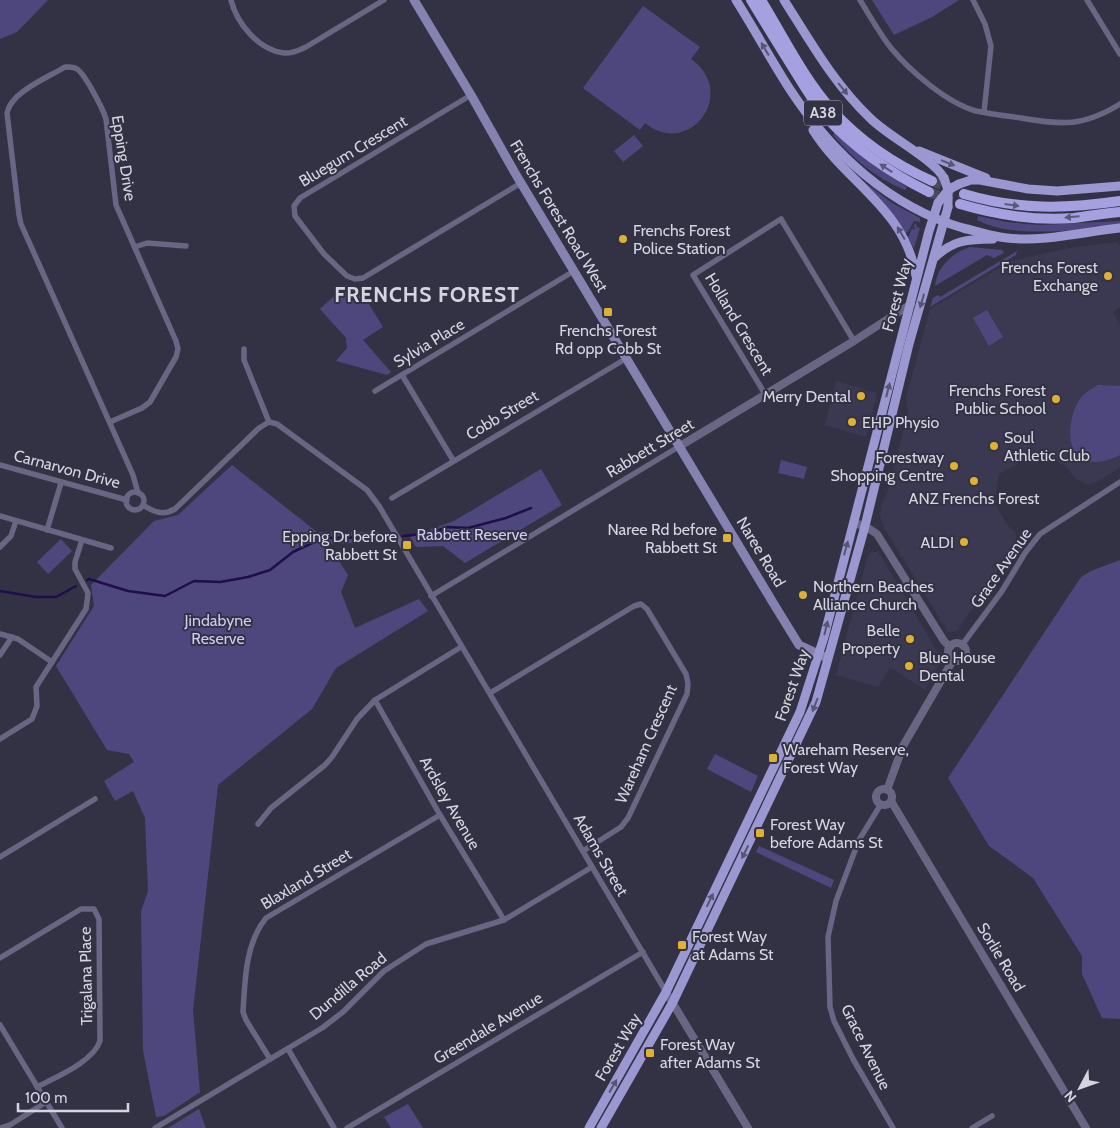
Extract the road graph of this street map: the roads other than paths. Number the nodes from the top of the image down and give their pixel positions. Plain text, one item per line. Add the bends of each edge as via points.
1 (230, 0) edge
2 (384, 0) edge
3 (414, 0) edge
4 (736, 0) edge
5 (751, 0) edge
6 (761, 0) edge
7 (784, 0) edge
8 (860, 0) edge
9 (973, 0) edge
10 (1087, 0) edge
11 (1120, 54) edge
12 (790, 90) junction
13 (471, 95) junction
14 (1120, 104) edge
15 (984, 112) junction
16 (903, 144) junction
17 (521, 183) junction
18 (1005, 185) junction
19 (1120, 186) edge
20 (948, 190) junction
21 (964, 194) tunnel mouth
22 (1120, 201) edge
23 (960, 204) tunnel mouth
24 (1120, 212) edge
25 (933, 217) junction
26 (944, 222) junction
27 (1120, 228) edge
28 (1004, 238) junction
29 (186, 246) dead end
30 (135, 247) junction
31 (934, 258) junction
32 (574, 271) junction
33 (917, 279) junction
34 (911, 304) junction
35 (854, 341) junction
36 (244, 349) dead end
37 (627, 358) junction
38 (402, 375) junction
39 (375, 392) dead end
40 (765, 394) junction
41 (110, 422) junction
42 (269, 422) junction
43 (680, 446) junction
44 (453, 460) junction
45 (0, 465) edge
46 (1120, 482) edge
47 (61, 483) junction
48 (138, 493) junction
49 (392, 498) dead end
50 (127, 500) junction
51 (143, 505) junction
52 (0, 516) edge
53 (16, 521) junction
54 (853, 523) junction
55 (865, 526) junction
56 (46, 530) junction
57 (82, 540) junction
58 (0, 548) edge
59 (111, 548) dead end
60 (431, 596) junction
61 (0, 634) edge
62 (12, 636) junction
63 (962, 645) junction
64 (461, 647) junction
65 (950, 647) junction
66 (0, 655) edge
67 (818, 655) junction
68 (830, 658) junction
69 (953, 660) junction
70 (52, 662) junction
71 (490, 693) junction
72 (375, 700) junction
73 (0, 739) edge
74 (887, 790) junction
75 (95, 799) dead end
76 (892, 801) junction
77 (881, 804) junction
78 (440, 815) junction
79 (258, 824) dead end
80 (583, 850) junction
81 (0, 857) edge
82 (592, 867) junction
83 (504, 920) junction
84 (643, 952) junction
85 (0, 958) edge
86 (666, 992) junction
87 (673, 1002) junction
88 (0, 1025) edge
89 (288, 1049) junction
90 (270, 1059) junction
91 (37, 1087) junction
92 (46, 1102) junction
93 (992, 1116) dead end
94 (0, 1128) edge
95 (62, 1128) edge
96 (155, 1128) edge
97 (334, 1128) edge
98 (347, 1128) edge
99 (589, 1128) edge
100 (601, 1128) edge
101 (748, 1128) edge
102 (894, 1128) edge
103 (972, 1128) edge
104 (1086, 1128) edge

1 - 2 street via 241,22 257,41 271,50 286,53 306,47
3 - 13 main road, Frenchs Forest Road West
12 -> 4 main road, A38
6 -> 5 highway, A38 via 831,109 877,150 931,186 908,182 871,158 824,115
7 -> 16 main road, A38 via 841,87 872,120
8 - 15 street via 885,41 915,72 957,102
9 - 15 street via 986,24 991,46
10 - 11 street
12 - 25 main road, A38 via 819,129 853,165 892,196
33 -> 12 main road via 911,253 895,224 878,200 822,143
13 - 17 main road, Frenchs Forest Road West
13 - 17 street, Bluegum Crescent via 300,198 294,206 295,216 324,254 355,280
14 - 15 street via 1098,116 1062,124
16 -> 18 main road, A38
16 - 20 main road, Forest Way, bridge via 932,164 944,178
17 - 32 main road, Frenchs Forest Road West
18 - 19 main road, A38 via 1057,191
18 - 20 main road, bridge via 971,180
20 - 25 main road, Forest Way, bridge
20 - 26 main road, Forest Way, bridge
21 -> 22 highway via 1005,204 1046,208
24 -> 23 highway via 1076,218 1043,218 1008,215
25 - 26 main road, A38
25 - 33 main road, Forest Way
26 - 28 main road, A38
26 - 31 main road, Forest Way
27 - 28 main road, A38 via 1065,237
28 - 31 main road via 955,243
29 - 30 street via 147,243
30 - 41 street, Epping Drive via 178,349 150,402
30 - 41 street, Epping Drive via 116,205 103,110 81,72 65,67 17,96 9,106 7,114 19,215
31 -> 55 main road, Forest Way via 896,395
32 - 37 main road, Frenchs Forest Road West
32 - 38 street, Sylvia Place
33 - 34 main road, Forest Way
34 - 35 street, Rabbett Street
54 -> 34 main road, Forest Way
35 - 40 street, Rabbett Street
35 - 40 street, Holland Crescent via 782,219 693,275
36 - 42 street via 244,360
37 - 43 main road, Frenchs Forest Road West
37 - 44 street, Cobb Street
38 - 39 street, Sylvia Place
38 - 44 street
40 - 43 street, Rabbett Street
41 - 48 street, Epping Drive
42 - 51 street via 175,509 160,513
42 - 60 street via 277,424 367,490
43 - 60 street, Rabbett Street
43 - 67 main road, Naree Road via 795,641
44 - 49 street, Cobb Street
45 - 47 street, Carnarvon Drive
46 - 63 street, Grace Avenue via 1040,534
47 - 50 street, Carnarvon Drive
47 - 56 street
48 - 50 street via 131,494
48 - 51 street via 144,500
50 - 51 street via 132,509
52 - 53 street
53 - 56 street
53 - 58 street via 11,536
54 - 55 street
67 -> 54 main road, Forest Way
55 - 65 street via 877,534
55 - 68 main road, Forest Way
56 - 57 street
57 - 59 street
57 - 70 street via 75,569 88,593 88,601
60 - 64 street, Adams Street
61 - 62 street
62 - 66 street
62 - 70 street
63 - 65 street via 957,643
63 - 69 street via 966,650 964,658
64 - 71 street, Adams Street
64 - 72 street
65 - 69 street via 949,654
67 - 68 main road, Naree Road
86 -> 67 main road, Forest Way via 791,732
68 -> 87 main road, Forest Way via 806,727
69 - 74 street via 904,746
70 - 73 street via 36,687 37,706 32,719
71 - 80 street, Adams Street
71 - 80 street, Wareham Crescent via 634,606 641,604 647,608 686,674 687,694 628,818 621,827
72 - 78 street, Ardsley Avenue
72 - 79 street via 324,765 271,808
74 - 76 street via 892,794
74 - 77 street via 877,795
75 - 81 street
76 - 77 street
76 - 104 street, Sorlie Road
77 - 102 street, Grace Avenue via 859,840 836,901 828,937 830,1007 853,1059
78 - 83 street, Ardsley Avenue
78 - 90 street, Blaxland Street via 266,918 258,928 250,946 243,1012
80 - 82 street, Adams Street
82 - 83 street, Dundilla Road
82 - 84 street, Adams Street
83 - 89 street, Dundilla Road via 426,944 384,971 342,1012
84 - 86 street, Adams Street
84 - 98 street, Greendale Avenue
85 - 91 street, Trigalana Place via 81,909 94,909 99,919 98,1049
86 - 87 street, Adams Street
99 -> 86 main road, Forest Way
87 - 100 main road, Forest Way
87 - 101 street, Adams Street
88 - 91 street
89 - 90 street, Dundilla Road
89 - 97 street
90 - 96 street, Dundilla Road
91 - 92 street
92 - 94 street
92 - 95 street
93 - 103 street

